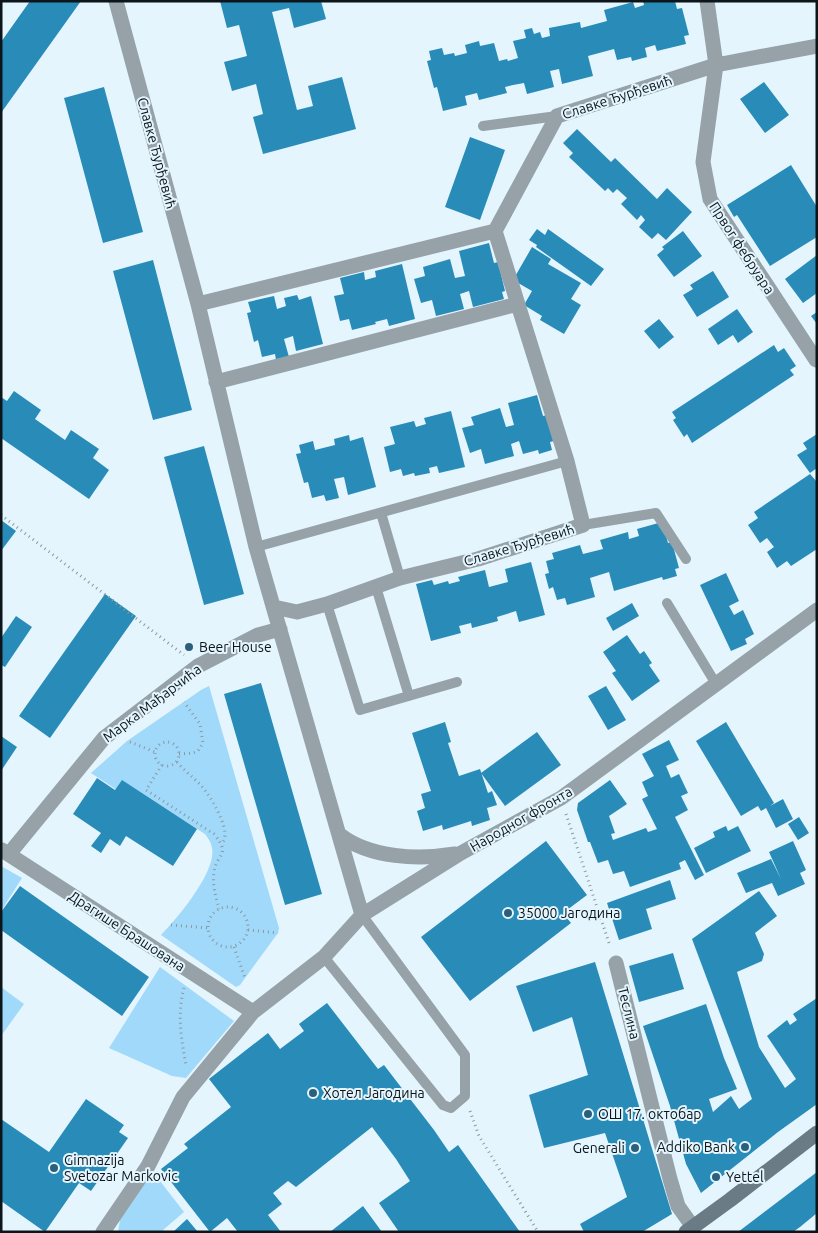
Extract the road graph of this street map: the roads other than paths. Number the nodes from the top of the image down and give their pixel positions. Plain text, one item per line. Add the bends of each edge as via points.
1 (116, 1) edge
2 (707, 1) edge
3 (817, 46) edge
4 (716, 65) junction
5 (557, 116) junction
6 (483, 126) dead end
7 (495, 231) junction
8 (198, 304) junction
9 (518, 304) junction
10 (816, 360) edge
11 (216, 382) junction
12 (567, 461) junction
13 (381, 513) junction
14 (583, 525) junction
15 (256, 547) junction
16 (686, 560) dead end
17 (400, 578) junction
18 (376, 588) junction
19 (667, 603) dead end
20 (327, 604) junction
21 (274, 607) junction
22 (817, 610) edge
23 (280, 629) junction
24 (457, 682) dead end
25 (716, 684) junction
26 (409, 696) junction
27 (340, 835) junction
28 (5, 852) edge
29 (461, 853) junction
30 (362, 915) junction
31 (324, 957) junction
32 (616, 963) road end
33 (253, 1012) junction
34 (817, 1133) edge
35 (689, 1229) edge
36 (103, 1232) edge

1 - 8 street, Славке Ђурђевић
2 - 4 street
3 - 4 street, Славке Ђурђевић
4 - 5 street, Славке Ђурђевић
4 - 10 street, Првог фебруара via 703,162 710,199
5 - 6 lane
5 - 7 street, Славке Ђурђевић
7 - 8 street
7 - 9 street, Славке Ђурђевић
8 - 11 street, Славке Ђурђевић
9 - 11 street
9 - 12 street, Славке Ђурђевић
11 - 15 street, Славке Ђурђевић
12 - 13 lane
12 - 14 street, Славке Ђурђевић
13 - 15 lane
13 - 17 lane
14 - 16 lane via 656,513
14 - 17 street, Славке Ђурђевић via 478,559
15 - 21 street, Славке Ђурђевић
17 - 18 street, Славке Ђурђевић
18 - 20 street, Славке Ђурђевић
18 - 26 lane
19 - 25 lane
20 - 21 street, Славке Ђурђевић via 297,612
20 - 26 lane via 360,710
21 - 23 street, Славке Ђурђевић
22 - 25 street, Народног фронта
23 - 27 street, Славке Ђурђевић
23 - 28 street, Марка Мађарчића via 258,635 198,666 104,738
24 - 26 lane
25 - 29 street, Народног фронта via 561,798
27 - 29 street via 360,847 388,854 440,856
27 - 30 street, Славке Ђурђевић
28 - 33 street, Драгише Брашована
29 - 30 street, Народног фронта
30 - 31 street, Народног фронта
30 - 31 lane via 465,1055 465,1096 451,1108 443,1106
31 - 33 street, Народног фронта
32 - 35 street, Теслина via 670,1179
33 - 36 street, Народног фронта via 182,1097 148,1166
34 - 35 street

